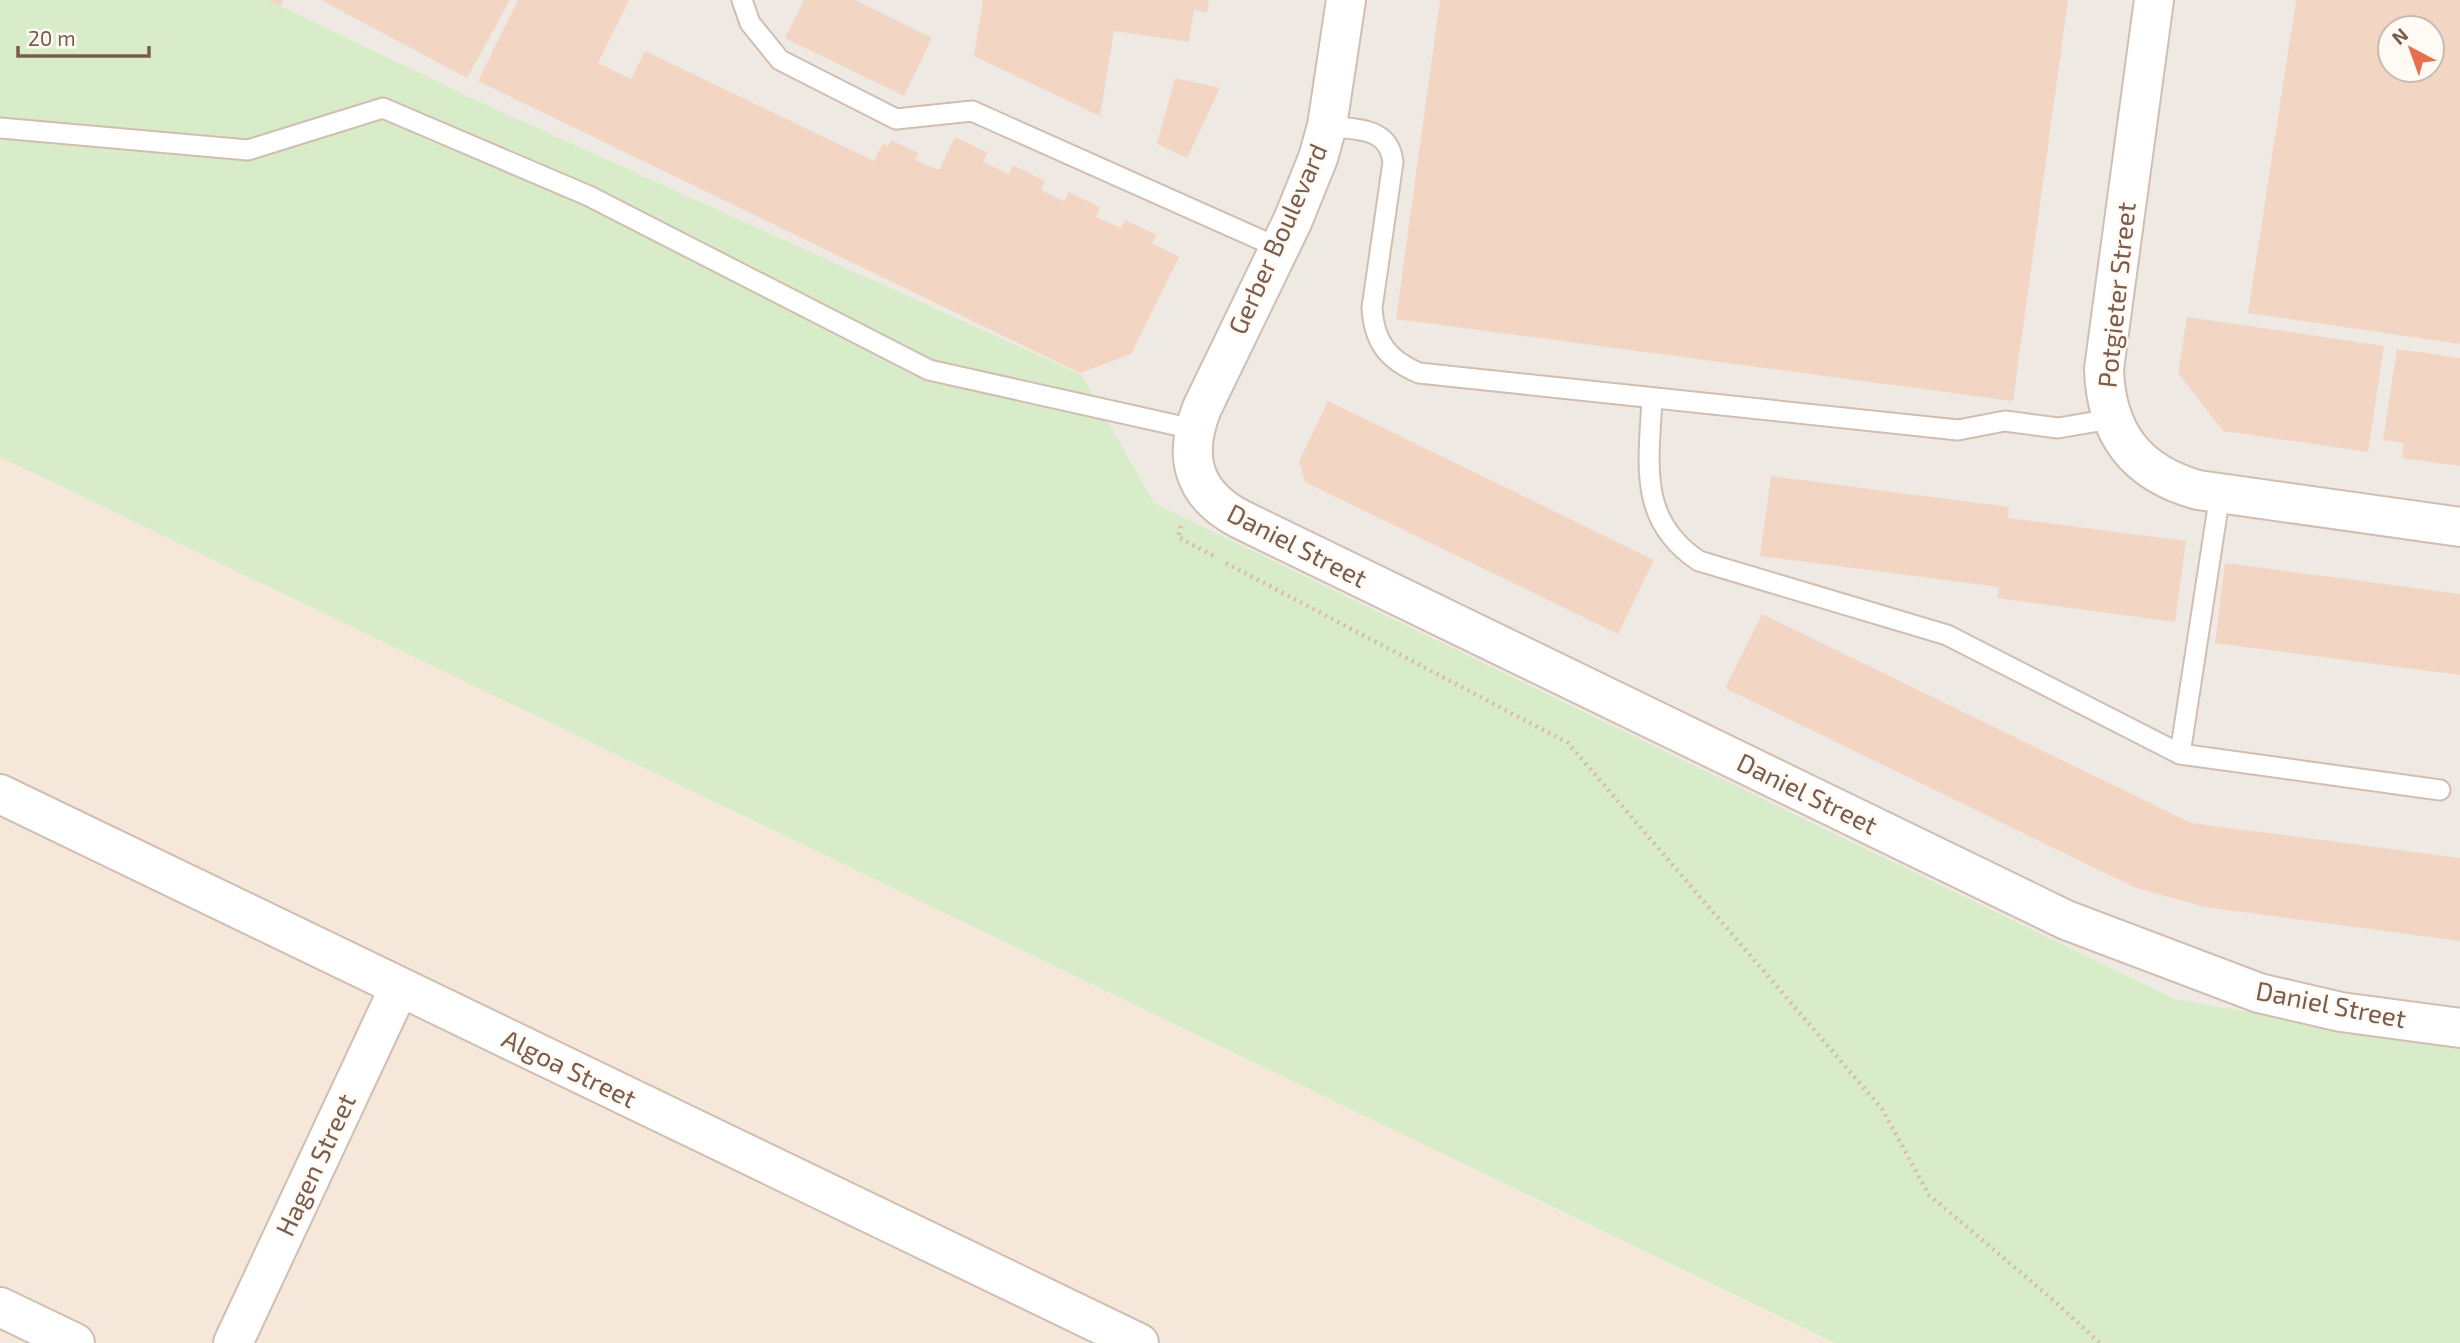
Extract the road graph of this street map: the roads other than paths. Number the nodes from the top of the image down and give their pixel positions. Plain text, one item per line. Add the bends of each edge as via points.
1 (742, 0) edge
2 (1346, 0) edge
3 (2154, 0) edge
4 (1327, 126) junction
5 (0, 128) edge
6 (1279, 248) junction
7 (1652, 398) junction
8 (2111, 419) junction
9 (1194, 429) junction
10 (1195, 471) joint
11 (2220, 494) junction
12 (2460, 527) edge
13 (2180, 754) junction
14 (2440, 790) dead end
15 (0, 794) edge
16 (399, 988) junction
17 (2460, 1028) edge
18 (0, 1307) edge
19 (75, 1343) edge
20 (233, 1343) edge
21 (1139, 1343) edge

1 - 6 lane via 750,23 780,60 895,119 972,111
2 - 4 street, Gerber Boulevard
3 - 8 street, Potgieter Street via 2104,369
4 - 6 street, Gerber Boulevard via 1306,190
4 - 7 lane via 1380,135 1391,151 1371,308 1378,339 1402,366 1419,373
5 - 9 lane via 248,150 383,108 589,197 929,370
6 - 9 street, Gerber Boulevard
7 - 8 lane via 1958,430 2005,421 2058,428
7 - 13 lane via 1652,499 1661,522 1684,551 1699,561 1947,635
8 - 11 street, Potgieter Street via 2136,457 2154,472 2175,484
9 - 10 street, Gerber Boulevard
10 - 17 street, Daniel Street via 1202,487 1224,511 2066,920 2259,993 2341,1012
11 - 12 street, Potgieter Street
11 - 13 lane
13 - 14 lane
15 - 16 street, Algoa Street
16 - 20 street, Hagen Street
16 - 21 street, Algoa Street
18 - 19 street

